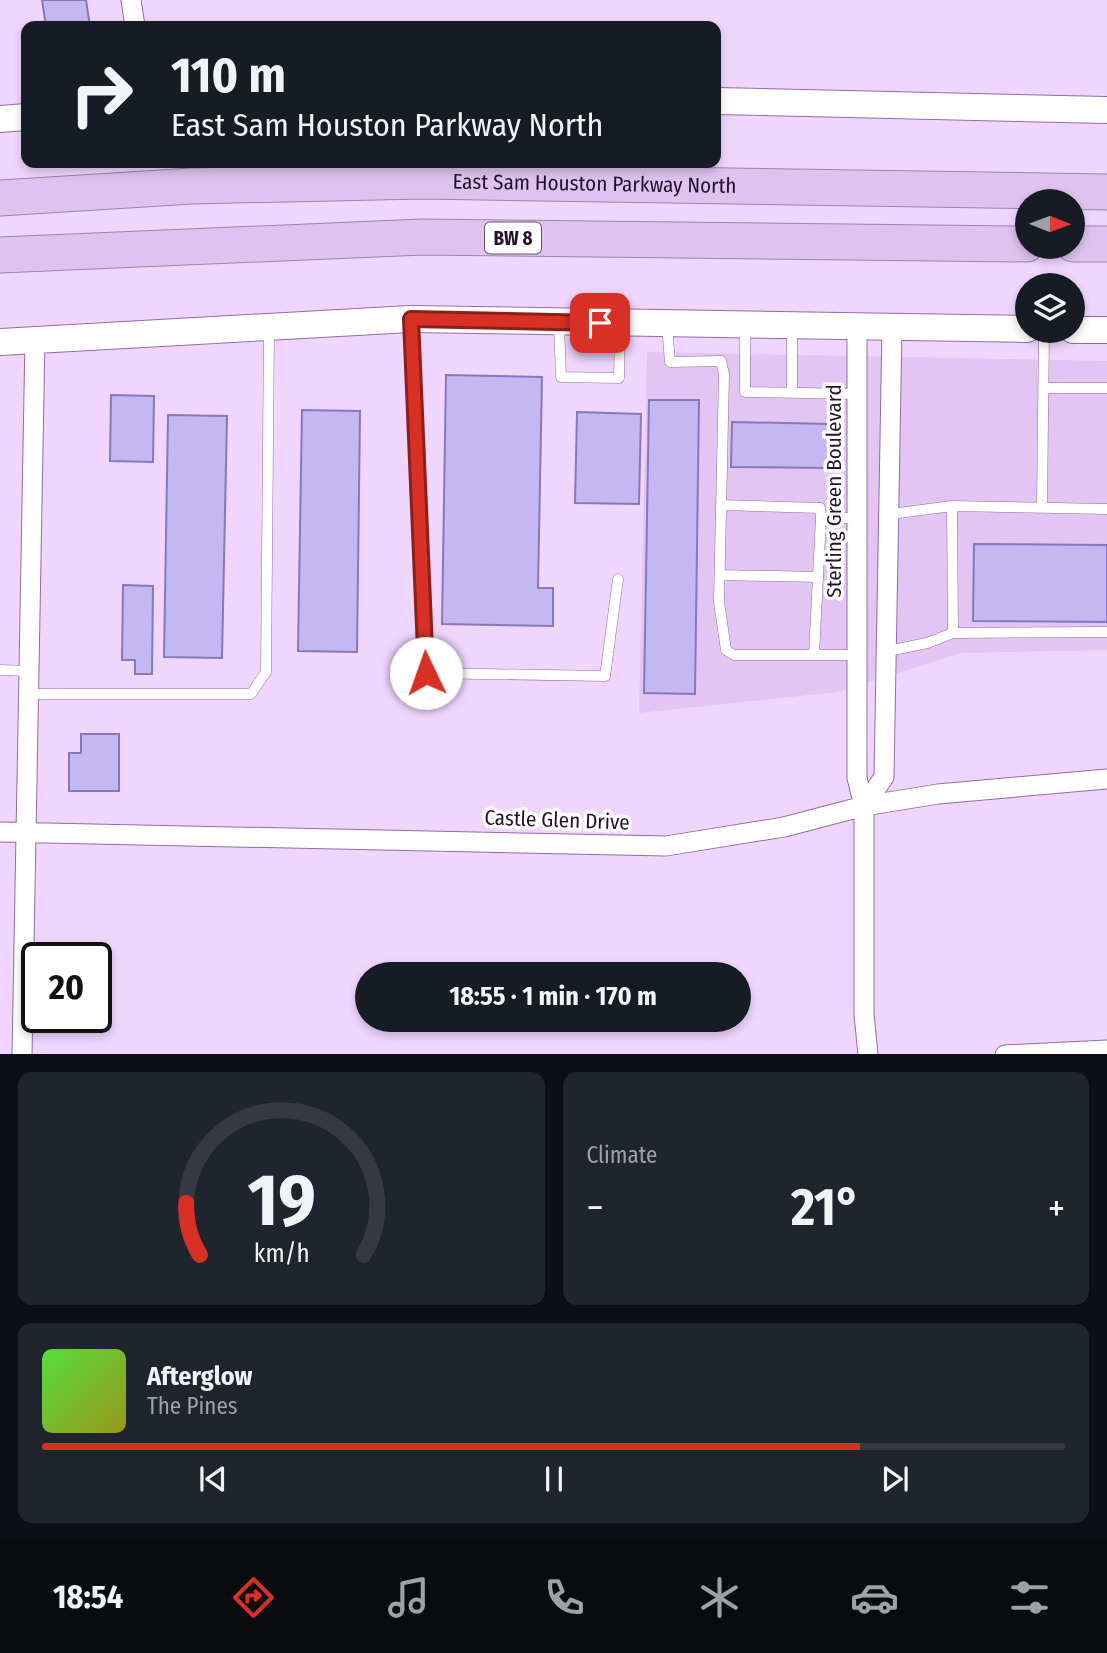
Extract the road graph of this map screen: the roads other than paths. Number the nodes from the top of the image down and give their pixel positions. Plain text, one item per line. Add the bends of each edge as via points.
1 (131, 0) edge
2 (134, 21) edge
3 (721, 101) edge
4 (1107, 110) edge
5 (21, 117) edge
6 (0, 118) edge
7 (1107, 192) edge
8 (0, 198) edge
9 (1015, 244) edge
10 (1085, 244) edge
11 (1107, 244) edge
12 (0, 255) edge
13 (411, 319) junction
14 (559, 322) junction
15 (620, 323) junction
16 (667, 324) junction
17 (745, 326) junction
18 (269, 327) junction
19 (792, 327) junction
20 (857, 328) junction
21 (892, 328) junction
22 (1015, 329) edge
23 (1085, 330) edge
24 (1107, 330) edge
25 (35, 338) junction
26 (0, 342) edge
27 (1044, 343) edge
28 (1043, 388) junction
29 (1107, 388) edge
30 (792, 393) junction
31 (857, 394) junction
32 (721, 505) junction
33 (952, 506) junction
34 (1042, 508) junction
35 (1107, 509) edge
36 (891, 514) junction
37 (821, 518) junction
38 (857, 518) junction
39 (720, 575) junction
40 (818, 577) junction
41 (618, 579) dead end
42 (1107, 632) edge
43 (953, 633) junction
44 (888, 652) junction
45 (814, 655) junction
46 (857, 655) junction
47 (0, 670) edge
48 (30, 671) junction
49 (29, 694) junction
50 (1107, 779) edge
51 (864, 806) junction
52 (0, 832) edge
53 (25, 832) junction
54 (1107, 1051) edge
55 (22, 1054) edge
56 (867, 1054) edge
57 (1030, 1054) edge

1 - 2 street
3 - 4 main road
5 - 6 main road
7 - 8 highway, East Sam Houston Parkway North via 422,181
9 - 12 highway, BW 8 via 423,237
10 - 11 highway
13 - 14 main road
13 - 18 main road
13 - 41 lane via 426,673 605,676
14 - 15 main road
14 - 15 lane via 561,377 619,378
15 - 16 main road
16 - 17 main road
16 - 32 lane via 670,362 720,361 724,374
17 - 19 main road
17 - 30 lane via 745,392
18 - 25 main road
18 - 49 lane via 266,672 251,694
19 - 20 main road
19 - 30 lane
20 - 21 main road
20 - 31 street, Sterling Green Boulevard
21 - 22 main road
21 - 36 street
23 - 24 main road
25 - 26 main road
25 - 48 street
27 - 28 lane
28 - 29 lane
28 - 34 lane
30 - 31 lane
31 - 38 street, Sterling Green Boulevard
32 - 37 lane via 820,508
32 - 39 lane
33 - 34 lane
33 - 36 lane
33 - 43 lane
34 - 35 lane
36 - 44 street
37 - 38 lane
37 - 40 lane
38 - 46 street, Sterling Green Boulevard
39 - 40 lane
39 - 45 lane via 726,650 734,655
40 - 45 lane
42 - 43 lane
43 - 44 lane
44 - 46 street
44 - 51 street via 884,777
45 - 46 lane
46 - 51 street, Sterling Green Boulevard via 856,778
47 - 48 lane
48 - 49 street
49 - 53 street
50 - 51 street, Castle Glen Drive via 937,794
51 - 53 street, Castle Glen Drive via 784,827 666,846
51 - 56 street, Sterling Green Boulevard
52 - 53 street, Castle Glen Drive
53 - 55 street
54 - 57 street

